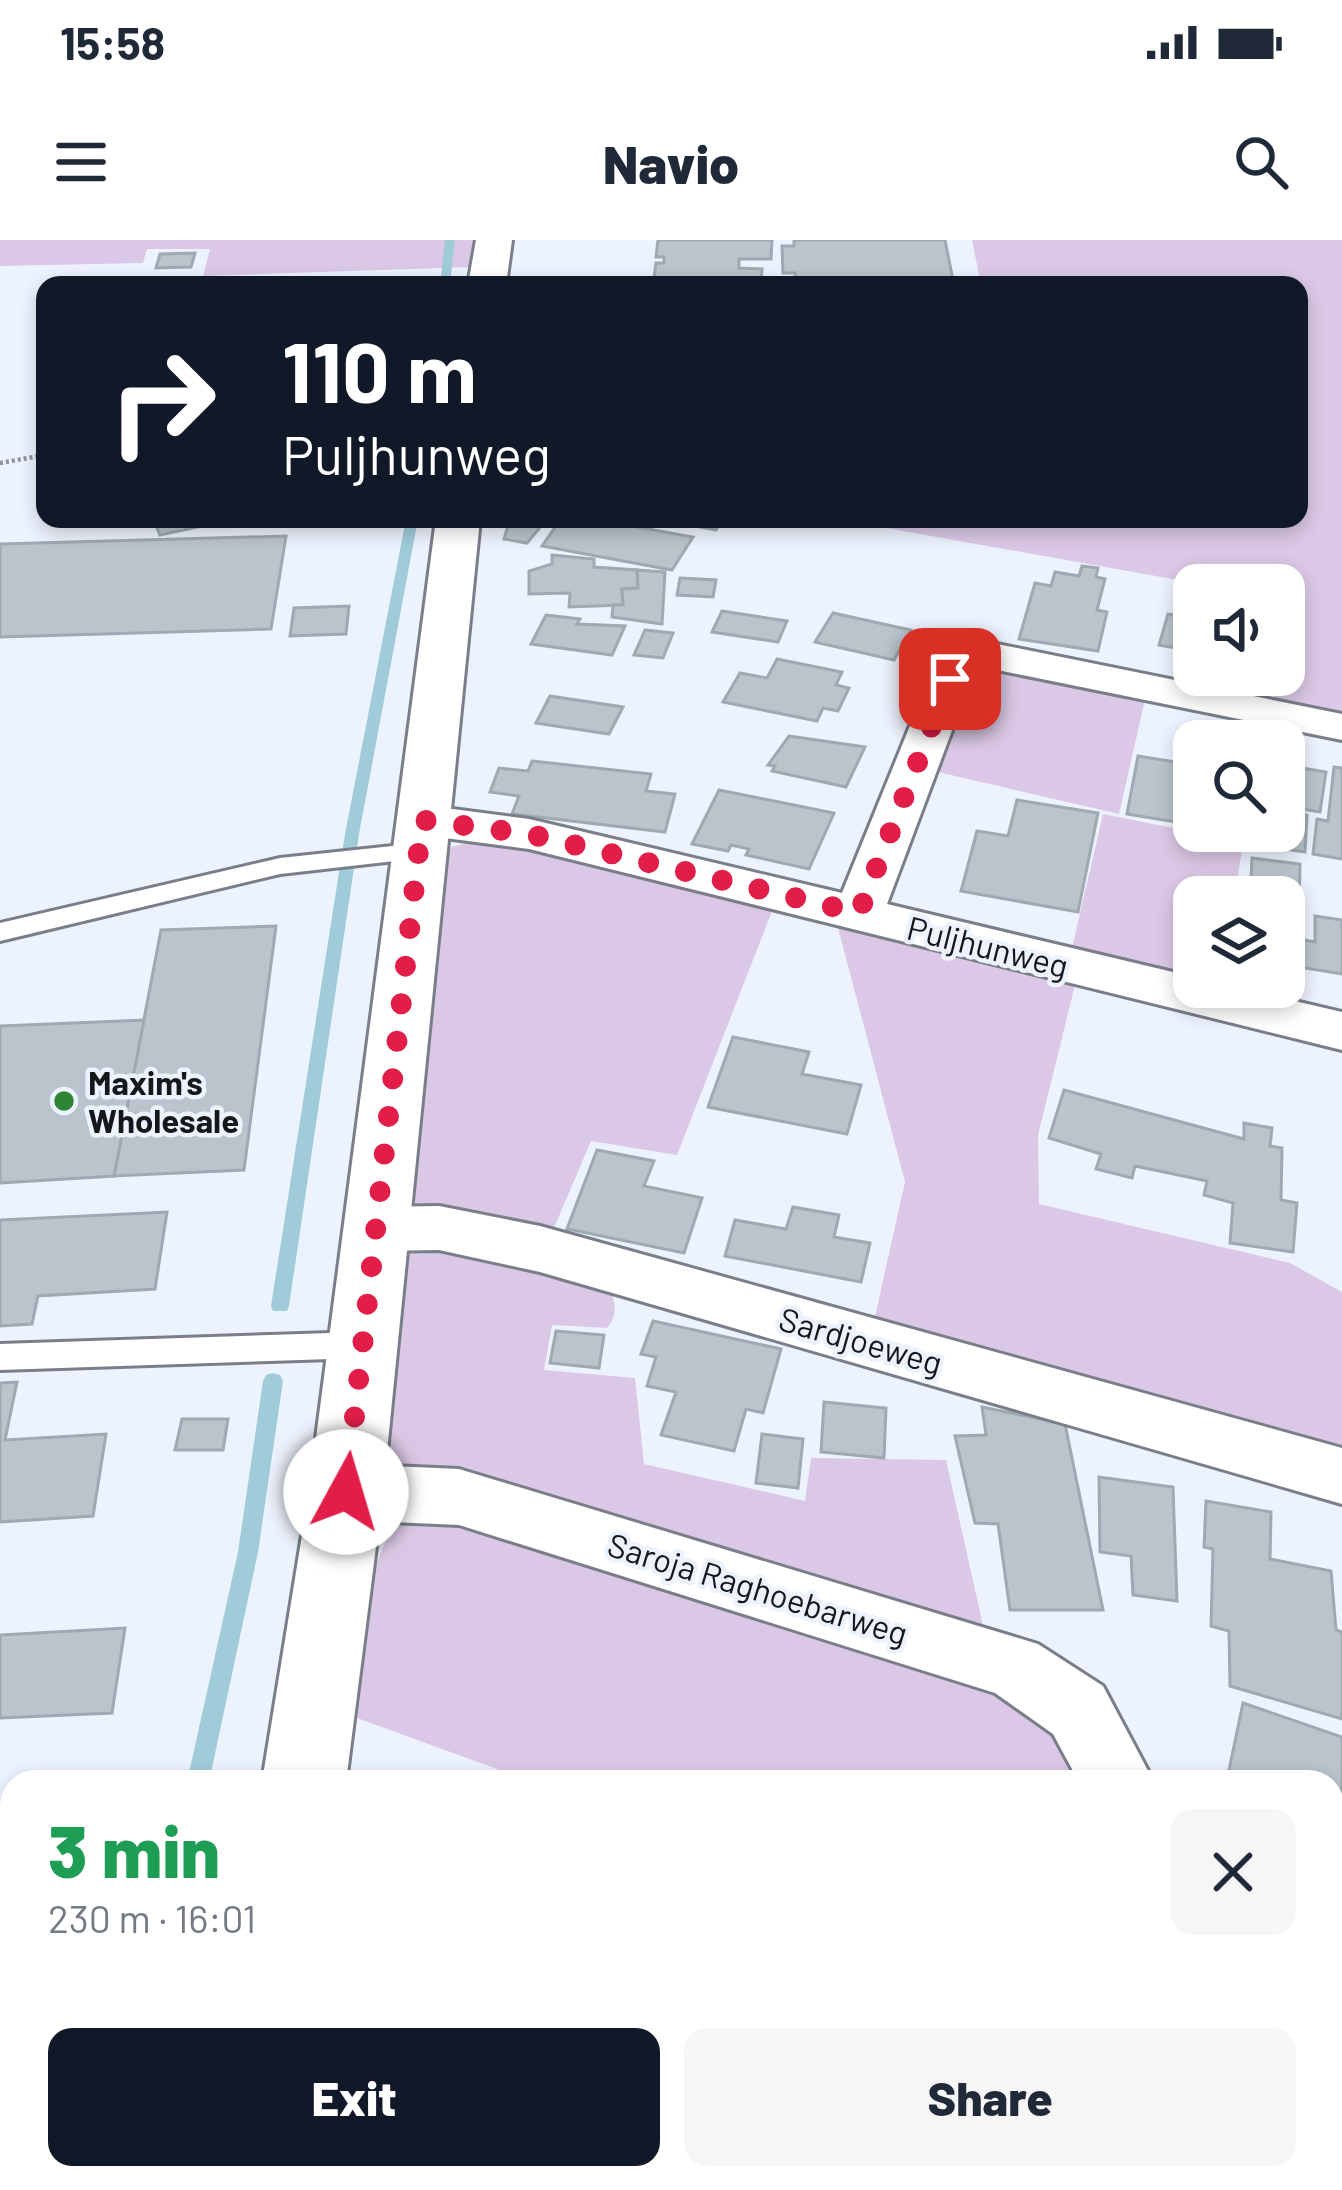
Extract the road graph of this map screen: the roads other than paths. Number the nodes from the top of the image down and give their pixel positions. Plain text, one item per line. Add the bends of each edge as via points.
1 (494, 240) edge
2 (488, 276) edge
3 (457, 528) edge
4 (1342, 727) edge
5 (406, 842) junction
6 (859, 913) junction
7 (0, 932) edge
8 (1342, 1031) edge
9 (375, 1229) junction
10 (362, 1345) junction
11 (0, 1357) edge
12 (1342, 1477) edge
13 (346, 1492) junction
14 (306, 1770) edge
15 (1111, 1770) edge

1 - 2 street
3 - 5 street
4 - 6 street via 997,657 969,664 950,679
5 - 6 street, Puljhunweg via 529,834
5 - 7 lane
5 - 9 street
6 - 8 street, Puljhunweg
9 - 10 street
9 - 12 street, Sardjoeweg via 439,1228 540,1249
10 - 11 lane
10 - 13 street
13 - 14 street
13 - 15 street, Saroja Raghoebarweg via 459,1497 1014,1666 1078,1710

